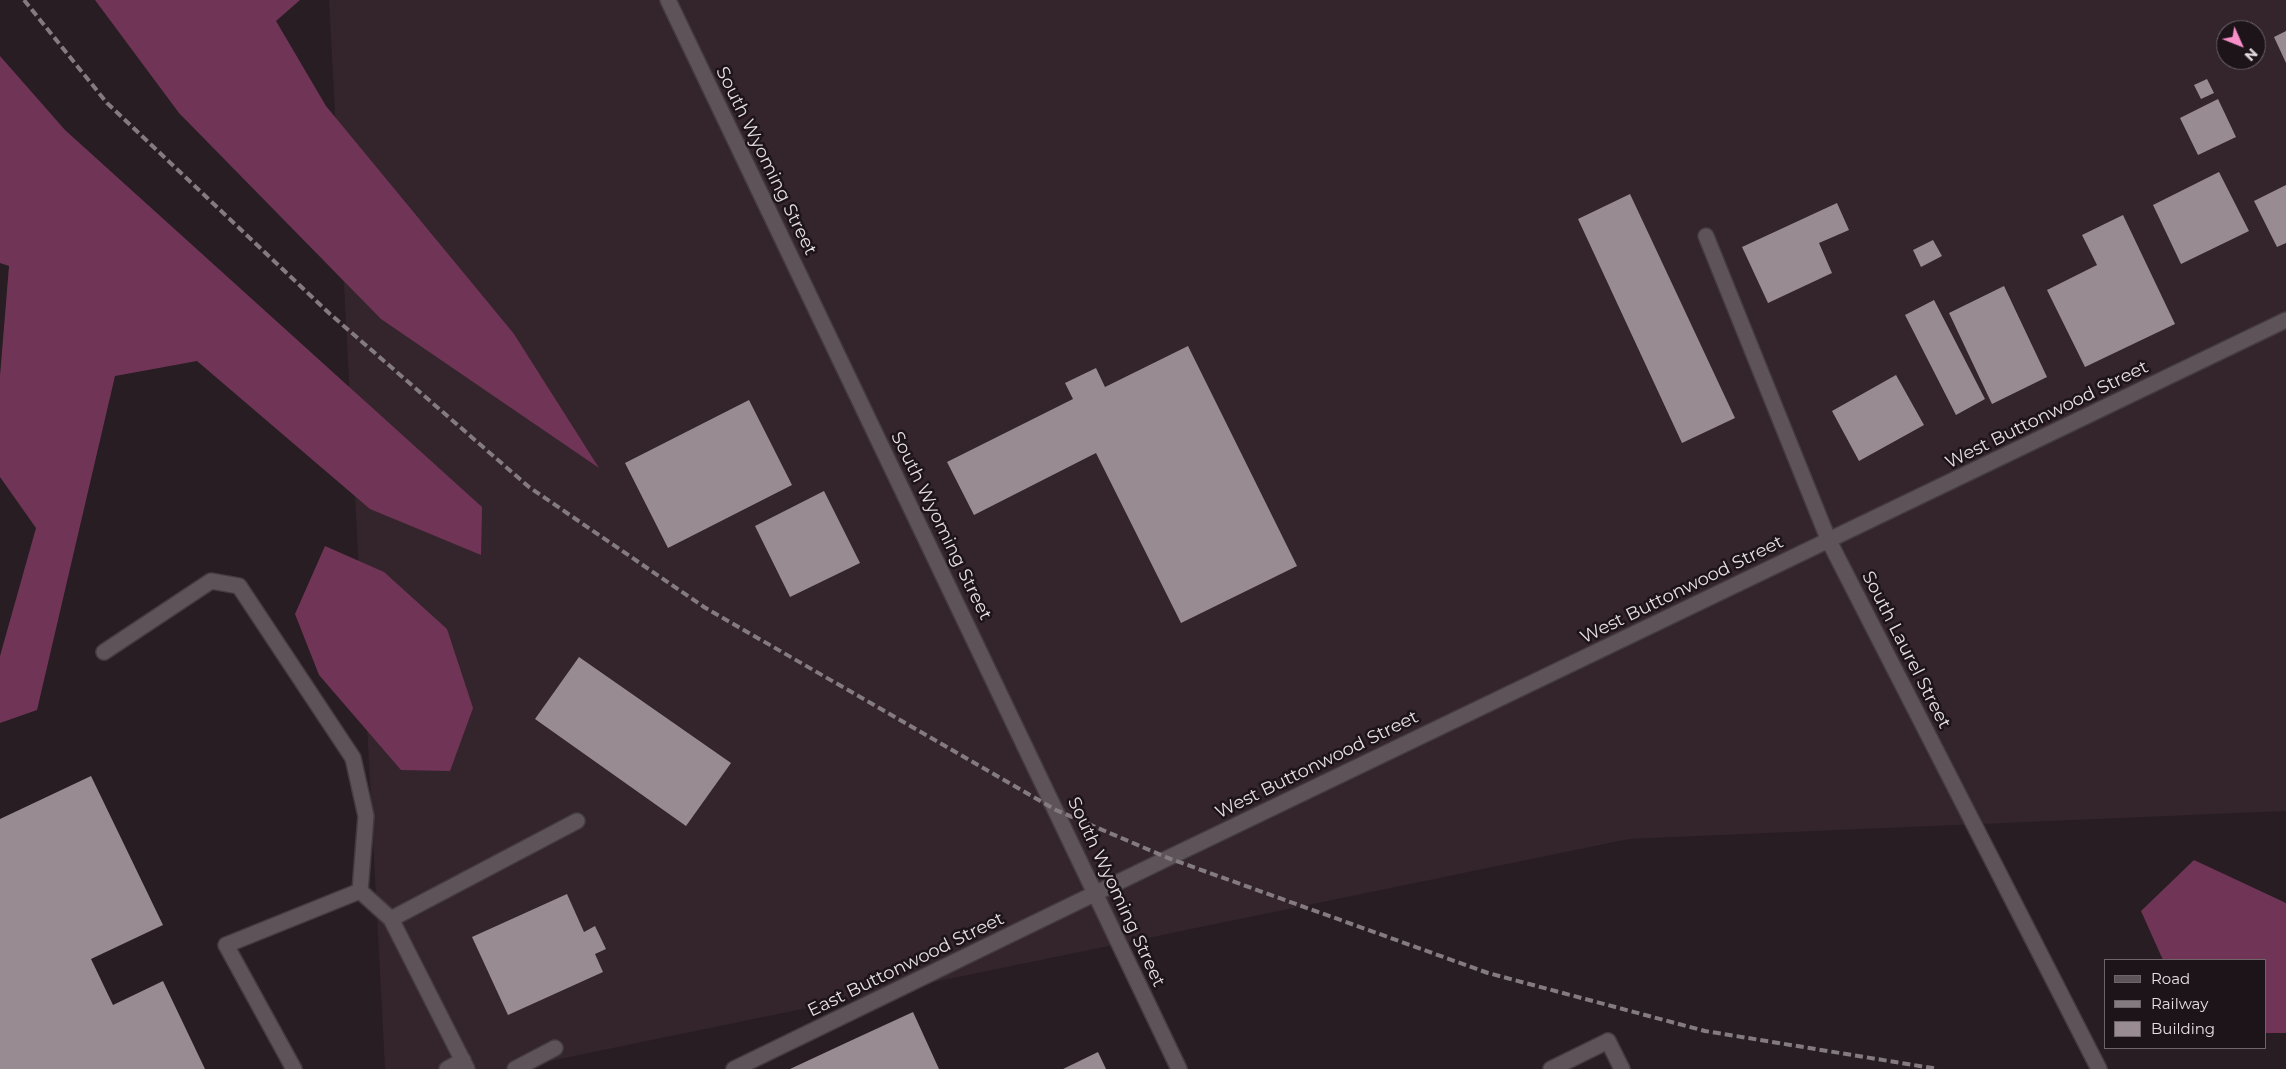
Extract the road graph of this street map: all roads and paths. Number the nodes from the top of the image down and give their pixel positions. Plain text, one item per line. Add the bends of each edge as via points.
1 (668, 0) edge
2 (1706, 236) dead end
3 (2286, 320) edge
4 (1829, 541) junction
5 (104, 652) dead end
6 (577, 821) dead end
7 (360, 891) junction
8 (1095, 894) junction
9 (391, 920) junction
10 (554, 1048) dead end
11 (465, 1065) edge
12 (294, 1069) edge
13 (446, 1069) edge
14 (515, 1069) edge
15 (734, 1069) edge
16 (1179, 1069) edge
17 (1551, 1069) edge
18 (1622, 1069) edge
19 (2099, 1069) edge

1 - 8 street, South Wyoming Street
2 - 4 street, South Laurel Street
3 - 4 street, West Buttonwood Street
4 - 8 street, West Buttonwood Street
4 - 19 street, South Laurel Street
5 - 7 street via 211,581 239,586 353,758 366,816
6 - 9 street
7 - 9 street
7 - 12 street via 226,945
8 - 15 street, East Buttonwood Street
8 - 16 street, South Wyoming Street
9 - 11 street
10 - 14 street
11 - 13 street
17 - 18 street via 1608,1041

